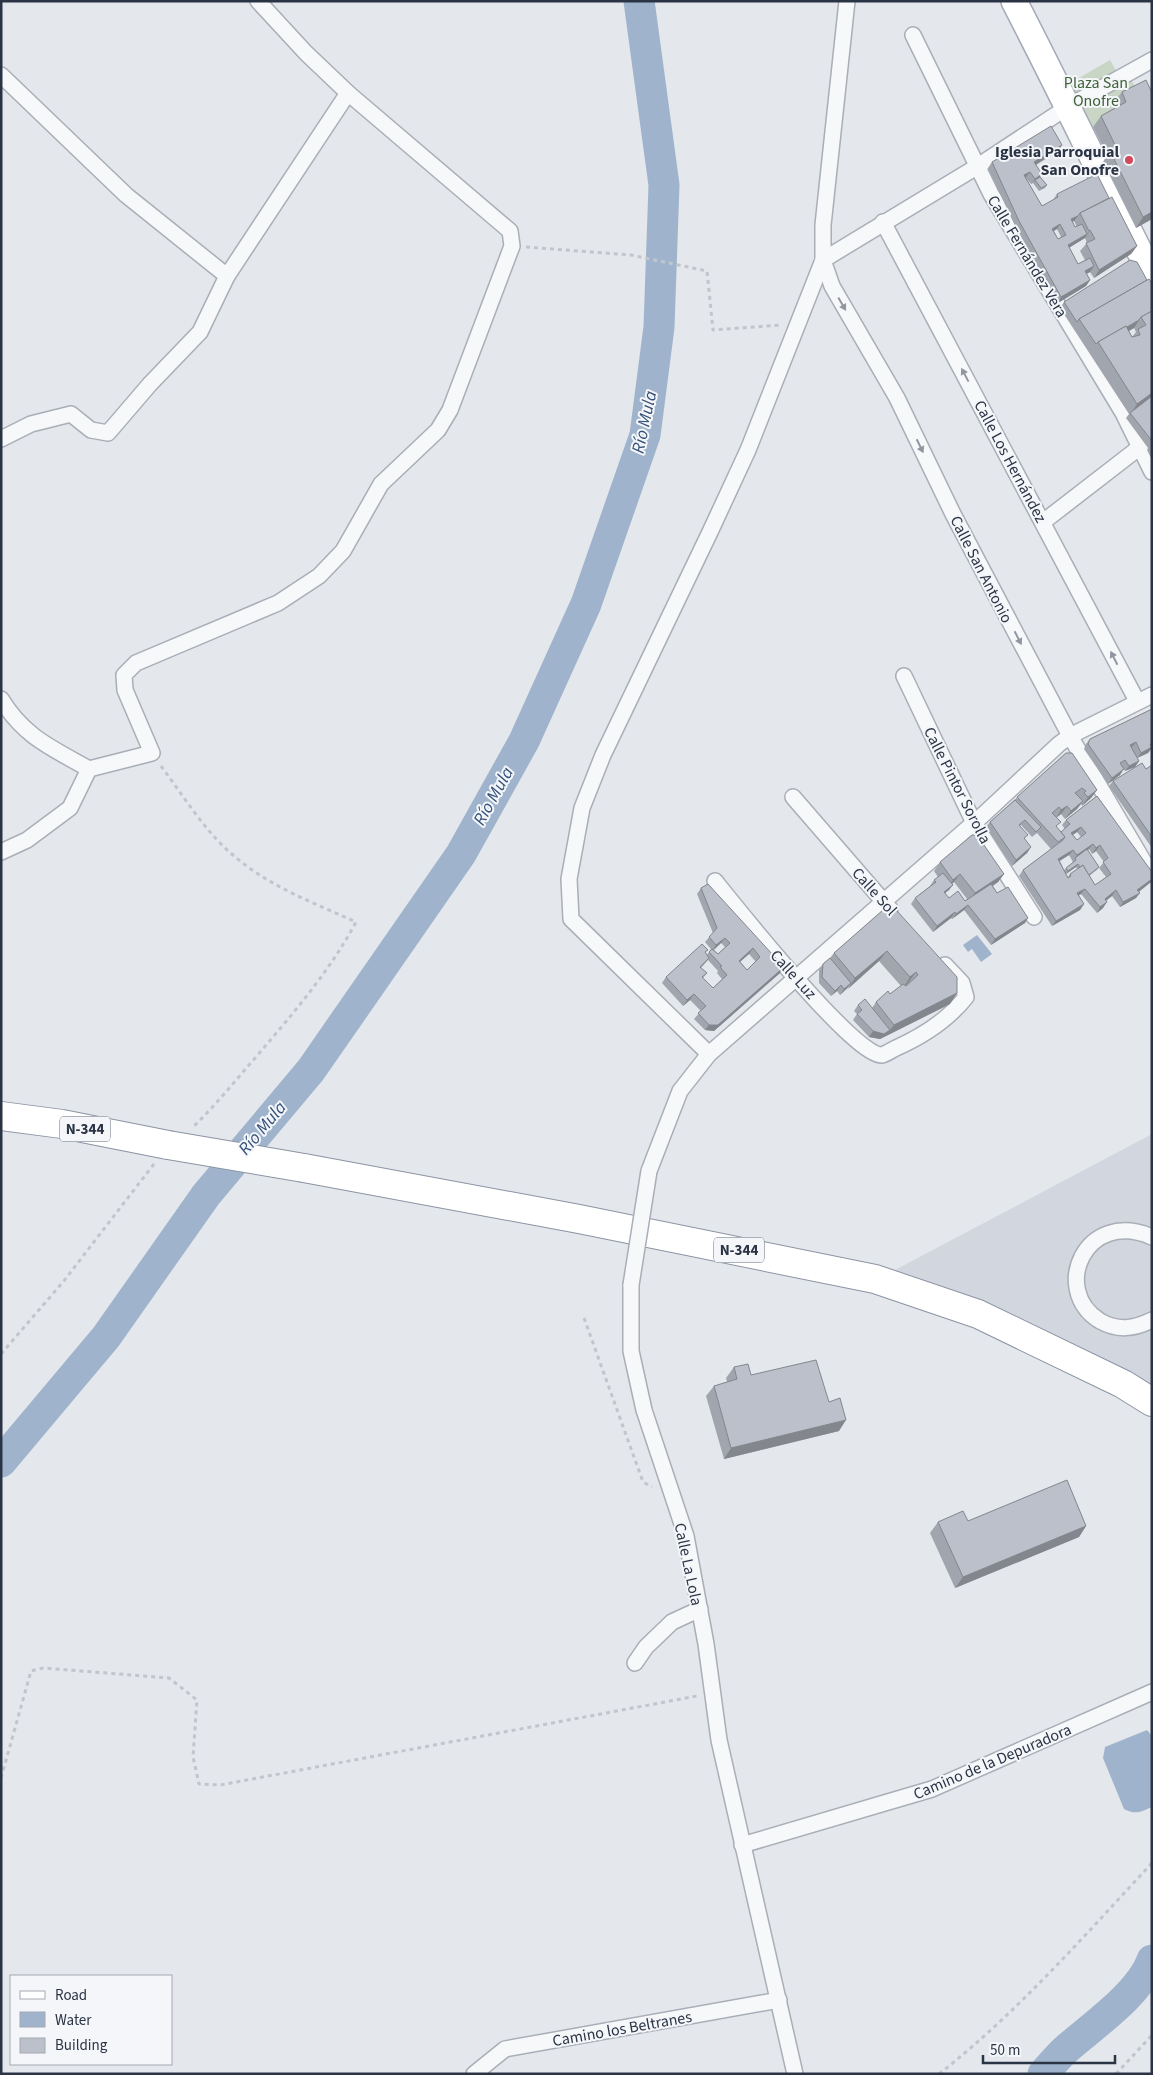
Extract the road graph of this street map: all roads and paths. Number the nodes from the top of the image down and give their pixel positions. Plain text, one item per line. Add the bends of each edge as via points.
1 (258, 1) edge
2 (847, 1) edge
3 (1014, 1) edge
4 (912, 35) dead end
5 (1152, 60) edge
6 (1, 75) edge
7 (348, 93) junction
8 (1069, 106) junction
9 (978, 166) junction
10 (883, 222) junction
11 (512, 246) junction
12 (822, 260) junction
13 (227, 276) junction
14 (1152, 276) edge
15 (797, 324) junction
16 (1, 439) edge
17 (1140, 447) junction
18 (1152, 472) edge
19 (1043, 522) junction
20 (904, 676) dead end
21 (1152, 695) edge
22 (1, 698) edge
23 (1137, 702) junction
24 (1064, 740) junction
25 (152, 753) junction
26 (89, 769) junction
27 (793, 797) dead end
28 (974, 823) junction
29 (1, 852) edge
30 (1151, 874) edge
31 (715, 881) dead end
32 (883, 902) junction
33 (1034, 918) dead end
34 (903, 922) edge
35 (936, 956) edge
36 (796, 978) junction
37 (709, 1054) junction
38 (1, 1116) edge
39 (191, 1129) dead end
40 (163, 1152) junction
41 (1152, 1238) edge
42 (584, 1318) dead end
43 (1152, 1320) edge
44 (1, 1354) edge
45 (1152, 1402) edge
46 (673, 1498) junction
47 (700, 1610) junction
48 (635, 1663) dead end
49 (1152, 1692) edge
50 (712, 1693) junction
51 (1, 1778) edge
52 (742, 1845) junction
53 (1152, 1863) edge
54 (779, 2000) junction
55 (1152, 2036) edge
56 (474, 2074) edge
57 (796, 2074) edge
58 (939, 2074) edge
59 (1116, 2074) edge

1 - 7 street
2 - 12 street via 822,225
3 - 8 main road
4 - 9 street, Calle Fernández Vera
5 - 8 street
6 - 13 street via 126,195
7 - 11 street via 510,231
7 - 13 street
8 - 9 street
8 - 14 main road
9 - 10 street
9 - 17 street, Calle Fernández Vera via 991,194 1123,413
10 - 12 street
19 -> 10 street, Calle Los Hernández
11 - 15 path via 631,254 707,271 713,330
11 - 25 street via 450,410 438,430 381,484 343,551 319,576 278,603 136,663 124,676 125,690
12 - 15 street
12 -> 24 street, Calle San Antonio via 832,286 897,398
13 - 16 street via 200,332 108,433 91,430 71,414 31,424
15 - 37 street via 748,450 602,755 582,808 569,879 571,919
17 - 18 street, Calle Fernández Vera
17 - 19 street
23 -> 19 street, Calle Los Hernández
20 - 28 street, Calle Pintor Sorolla
21 - 23 street, Calle La Lola
22 - 26 street via 12,717 36,739
23 - 24 street, Calle La Lola
24 - 28 street, Calle La Lola
24 - 30 street, Calle San Antonio
25 - 26 street
25 - 39 path via 231,854 263,878 356,922 341,951 281,1027 211,1111
26 - 29 street via 70,808 27,840
27 - 32 street, Calle Sol
28 - 32 street, Calle La Lola
28 - 33 street, Calle Pintor Sorolla
31 - 36 street, Calle Luz
32 - 34 street, Calle Sol
32 - 36 street, Calle La Lola
35 - 36 street, Calle Luz via 962,983 966,997 956,1010 923,1036 882,1055 871,1052 849,1034
36 - 37 street, Calle La Lola
37 - 46 street, Calle La Lola, bridge via 680,1091 648,1171 631,1285 630,1351 644,1410
38 - 40 highway, N-344 via 62,1124
40 - 44 path via 63,1282
40 - 45 highway, N-344, bridge via 304,1168 875,1279 978,1314 1123,1384
41 - 43 street via 1136,1231 1104,1234 1081,1257 1077,1273 1077,1289 1094,1317 1108,1325 1123,1328
42 - 46 path via 643,1482
46 - 47 street, Calle La Lola via 686,1536
47 - 48 street via 672,1622 646,1646
47 - 50 street, Calle La Lola
49 - 52 street, Camino de la Depuradora via 932,1789
50 - 51 path via 220,1785 199,1784 193,1758 197,1700 169,1678 44,1668 31,1671
50 - 52 street, Calle La Lola
52 - 54 street, Calle La Lola
53 - 58 path via 975,2046
54 - 56 street, Camino los Beltranes via 505,2048
54 - 57 street, Calle La Lola
55 - 59 path

